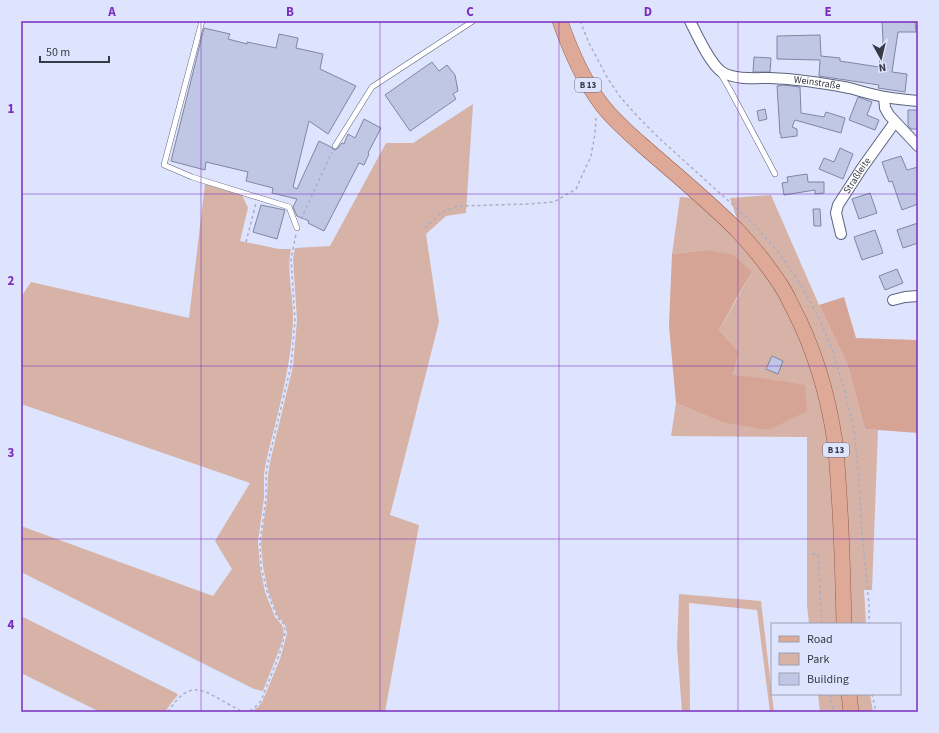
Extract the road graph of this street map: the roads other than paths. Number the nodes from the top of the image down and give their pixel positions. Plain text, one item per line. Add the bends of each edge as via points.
1 (202, 21) edge
2 (473, 21) edge
3 (560, 21) edge
4 (690, 21) edge
5 (718, 69) junction
6 (884, 97) junction
7 (918, 101) edge
8 (894, 122) junction
9 (334, 146) road end
10 (918, 146) edge
11 (775, 174) dead end
12 (297, 228) road end
13 (841, 234) dead end
14 (918, 296) edge
15 (894, 300) dead end
16 (844, 623) edge
17 (849, 695) edge
18 (852, 712) edge

1 - 12 lane via 164,164 192,177 289,207
2 - 9 lane via 372,86
3 - 16 main road, B 13 via 588,84 603,107 748,242 781,285 810,342 823,384 835,443
4 - 5 street
5 - 6 street, Weinstraße via 730,76 815,82
5 - 11 lane
6 - 7 street, Weinstraße
6 - 8 street via 885,108
8 - 10 street
8 - 13 street, Straßleite via 838,205 836,214
14 - 15 street
17 - 18 main road

